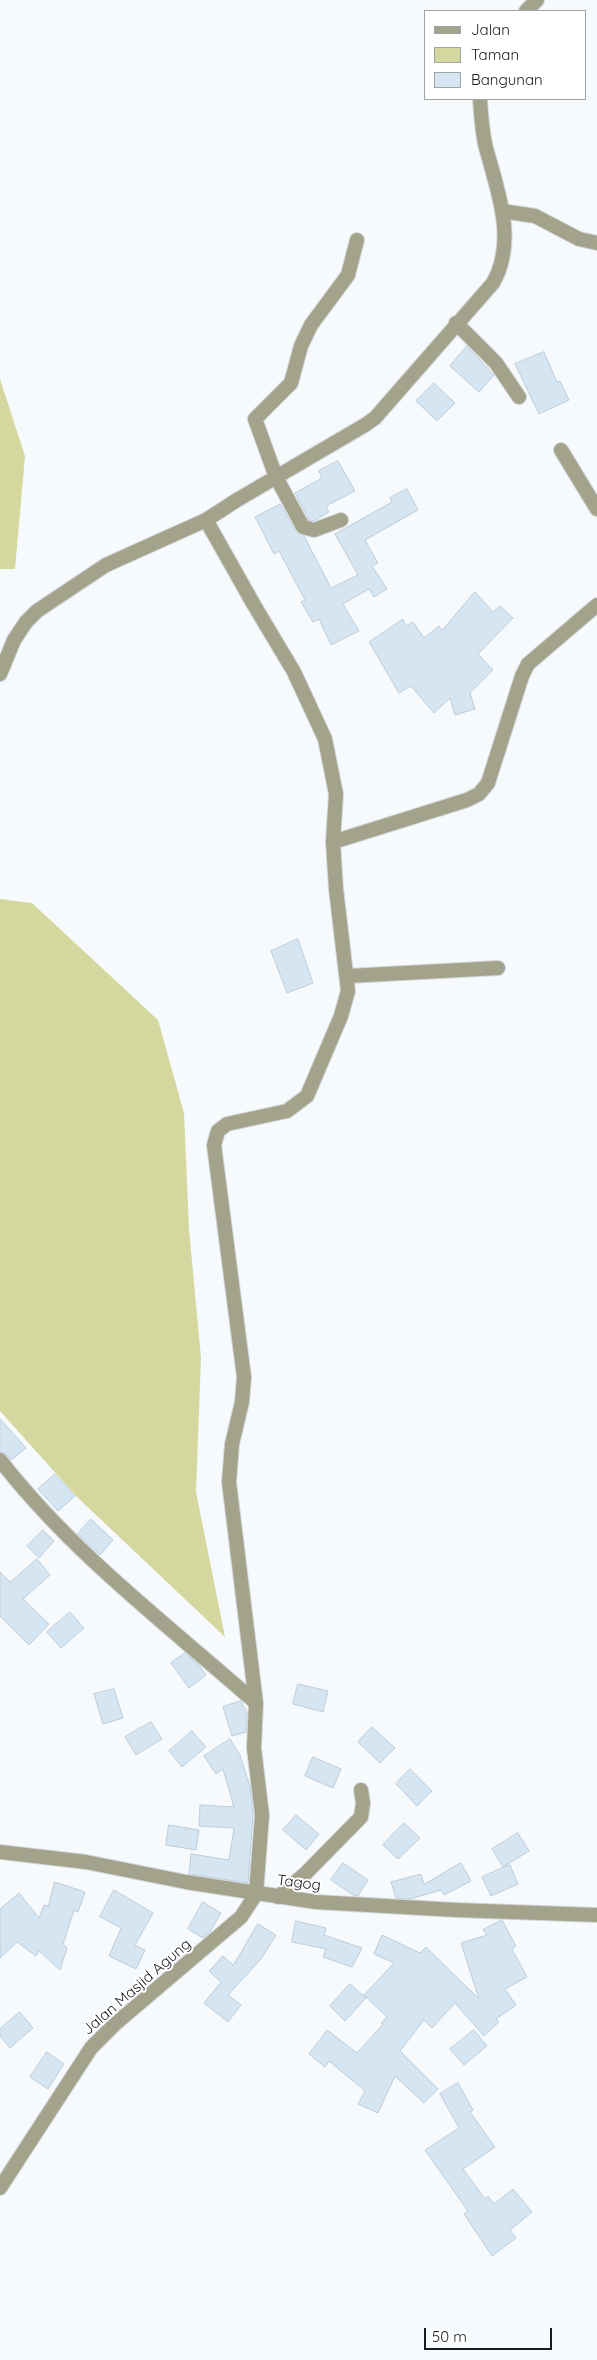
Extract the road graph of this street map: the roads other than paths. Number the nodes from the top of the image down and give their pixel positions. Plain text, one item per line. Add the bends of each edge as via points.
1 (537, 0) edge
2 (527, 10) edge
3 (480, 100) edge
4 (502, 211) junction
5 (357, 240) dead end
6 (597, 243) edge
7 (456, 323) junction
8 (519, 397) dead end
9 (561, 450) dead end
10 (276, 477) junction
11 (597, 509) edge
12 (206, 520) junction
13 (341, 520) dead end
14 (597, 605) edge
15 (0, 674) edge
16 (333, 842) junction
17 (498, 968) dead end
18 (348, 976) junction
19 (0, 1460) edge
20 (256, 1704) junction
21 (361, 1790) dead end
22 (0, 1852) edge
23 (256, 1894) junction
24 (278, 1897) junction
25 (597, 1915) edge
26 (0, 2188) edge

1 - 2 street
3 - 4 street via 486,147
4 - 6 street via 535,216 579,239
4 - 7 street via 504,247 498,274
5 - 10 street via 348,275 311,325 301,346 291,383 255,419
7 - 8 street via 496,363
7 - 10 street via 375,418
9 - 11 street
10 - 12 street
10 - 13 street via 304,529 314,530
12 - 15 street via 106,565 38,611 14,640
12 - 16 street via 294,672 325,739 336,794
14 - 16 street via 528,664 488,782 478,794
16 - 18 street
17 - 18 street
18 - 20 street via 346,1001 307,1096 287,1111 227,1124 218,1131 214,1145 244,1377 229,1482
19 - 20 street via 24,1492 74,1544
20 - 23 street via 254,1748 262,1815
21 - 24 street via 361,1817
22 - 23 street, Tagog via 86,1862
23 - 24 street, Tagog
23 - 26 street, Jalan Masjid Agung via 241,1917 91,2048
24 - 25 street, Tagog via 456,1910

